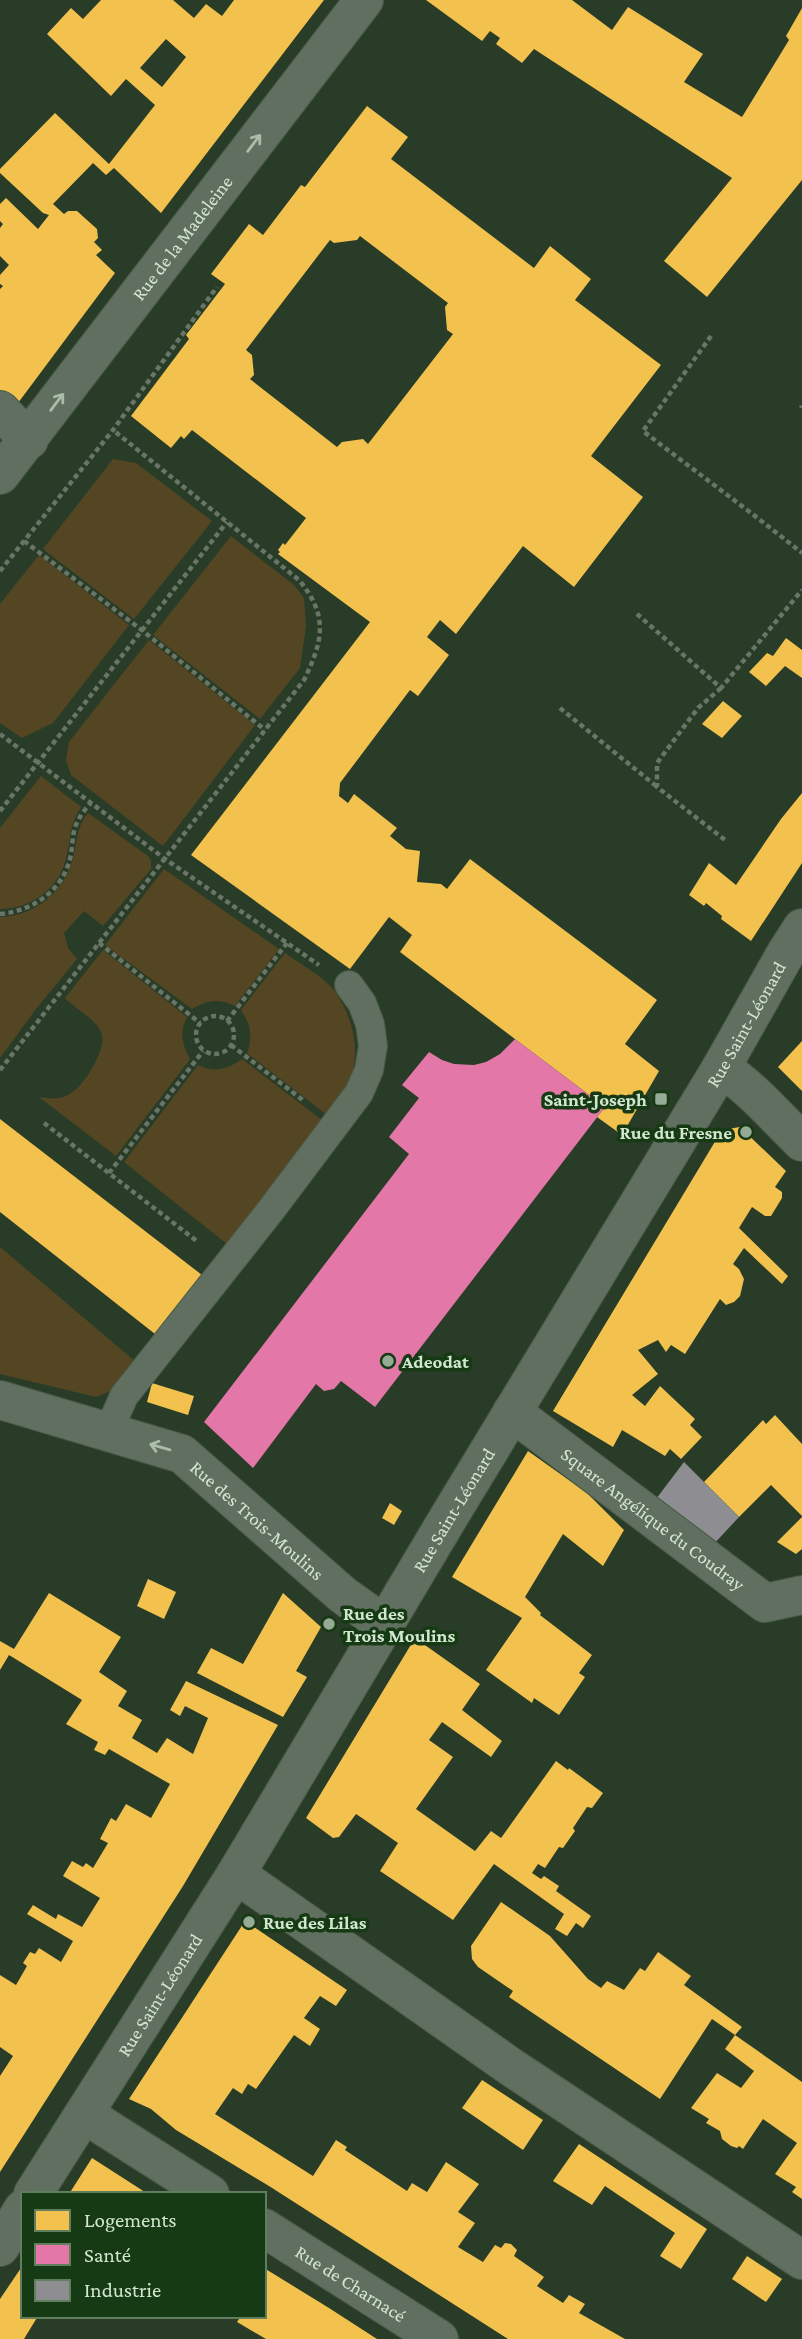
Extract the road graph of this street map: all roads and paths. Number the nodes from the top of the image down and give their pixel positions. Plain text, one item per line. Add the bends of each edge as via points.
1 (364, 0) edge
2 (217, 287) dead end
3 (711, 336) dead end
4 (0, 410) edge
5 (113, 429) junction
6 (29, 440) junction
7 (0, 475) edge
8 (227, 522) junction
9 (24, 541) junction
10 (802, 553) edge
11 (0, 571) edge
12 (802, 590) edge
13 (637, 614) dead end
14 (143, 631) junction
15 (721, 688) junction
16 (561, 708) dead end
17 (265, 730) junction
18 (0, 734) edge
19 (38, 763) junction
20 (657, 787) junction
21 (91, 803) junction
22 (0, 811) edge
23 (725, 840) dead end
24 (165, 859) junction
25 (0, 914) edge
26 (802, 928) edge
27 (99, 943) junction
28 (287, 943) junction
29 (349, 985) joint
30 (227, 1021) junction
31 (200, 1024) junction
32 (231, 1045) junction
33 (204, 1051) junction
34 (721, 1068) junction
35 (0, 1069) edge
36 (44, 1123) dead end
37 (336, 1125) junction
38 (802, 1142) edge
39 (109, 1173) junction
40 (228, 1265) junction
41 (0, 1400) edge
42 (513, 1412) junction
43 (108, 1432) junction
44 (802, 1595) edge
45 (385, 1625) junction
46 (236, 1874) junction
47 (84, 2114) junction
48 (34, 2192) edge
49 (207, 2192) edge
50 (21, 2212) edge
51 (266, 2229) edge
52 (0, 2246) edge
53 (802, 2260) edge
54 (439, 2339) edge

6 -> 1 street, Rue de la Madeleine
2 - 5 path
3 - 10 path via 643,430
4 - 6 street
5 - 8 path
5 - 9 path
6 - 7 street, Rue de la Madeleine
8 - 14 path
8 - 17 path via 299,580 317,607 320,623 320,643 304,680
9 - 11 path
9 - 14 path
12 - 15 path
13 - 15 path
14 - 17 path
14 - 19 path
15 - 20 path via 698,708 657,763
16 - 20 path
17 - 24 path
18 - 19 path
19 - 21 path
19 - 22 path
20 - 23 path
21 - 24 path
21 - 25 path via 77,822 61,882 36,904
24 - 27 path
24 - 28 path
26 - 34 street, Rue Saint-Léonard
27 - 31 path
27 - 35 path
28 - 29 path
28 - 30 path
29 - 37 lane via 362,1003 373,1046 359,1093
30 - 31 path via 212,1017
30 - 32 path via 234,1036
31 - 33 path via 195,1036
32 - 33 path via 220,1054
32 - 37 path
33 - 39 path
34 - 38 street via 740,1080
34 - 42 street, Rue Saint-Léonard
36 - 39 path
37 - 40 lane
39 - 40 path
40 - 43 lane via 124,1396
41 - 43 street, Rue des Trois-Moulins
42 - 44 street, Square Angélique du Coudray via 765,1602
42 - 45 street, Rue Saint-Léonard
45 -> 43 street, Rue des Trois-Moulins via 342,1595 182,1454
45 - 46 street, Rue Saint-Léonard
46 - 47 street, Rue Saint-Léonard
46 - 53 street via 511,2067
47 - 48 street, Rue Saint-Léonard
47 - 49 street
50 - 52 street
51 - 54 street, Rue de Charnacé

